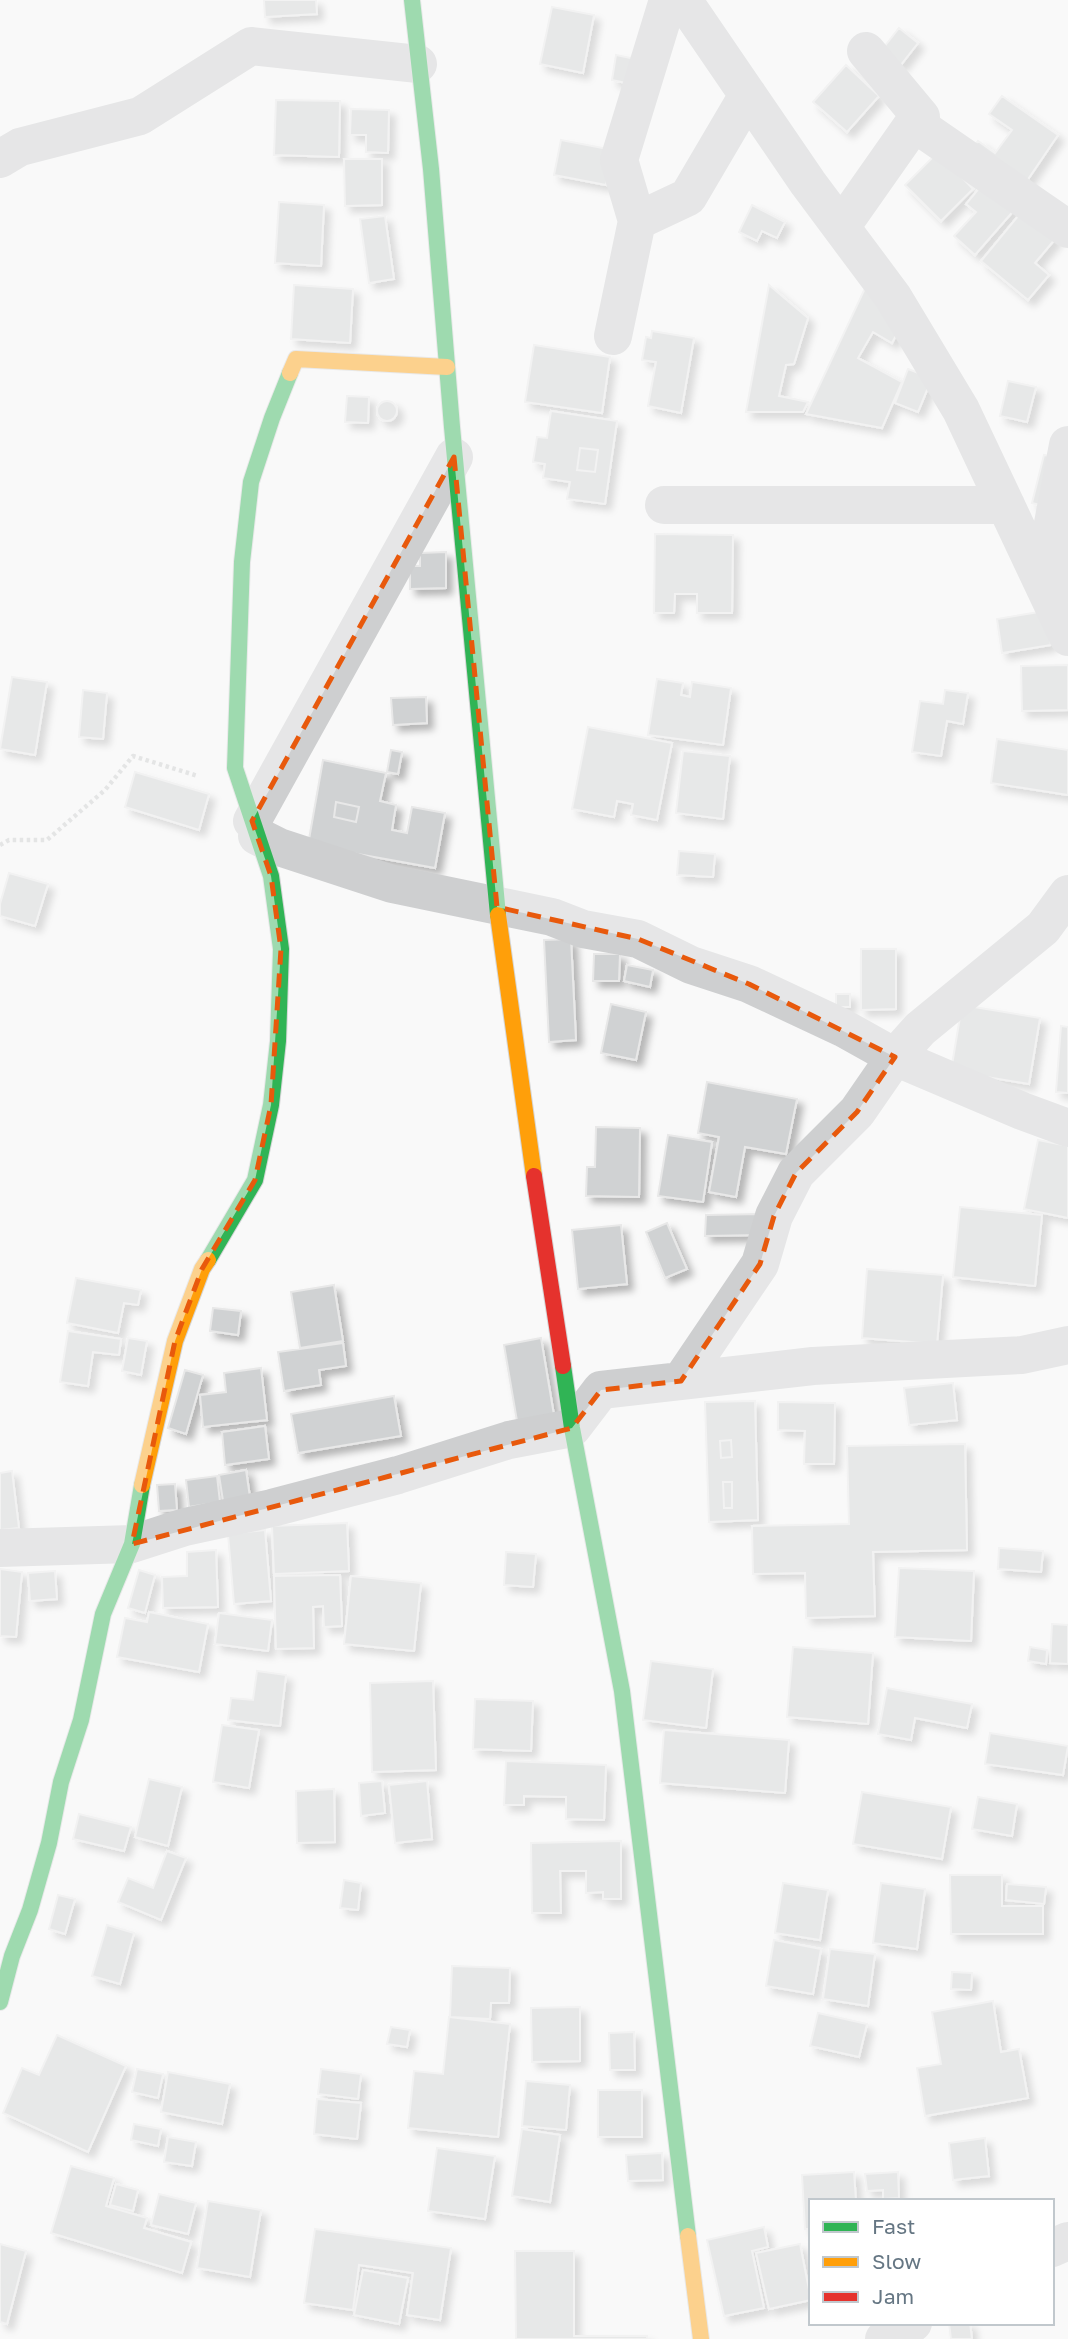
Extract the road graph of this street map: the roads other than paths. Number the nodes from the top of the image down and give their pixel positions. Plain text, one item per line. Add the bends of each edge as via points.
1 (412, 0) edge
2 (668, 0) edge
3 (682, 0) edge
4 (866, 51) dead end
5 (418, 64) junction
6 (748, 95) junction
7 (914, 123) junction
8 (0, 159) edge
9 (637, 221) junction
10 (841, 228) junction
11 (1068, 229) edge
12 (613, 336) dead end
13 (447, 367) junction
14 (1068, 446) edge
15 (454, 457) junction
16 (664, 505) dead end
17 (1006, 505) junction
18 (1062, 612) edge
19 (250, 815) junction
20 (1068, 894) edge
21 (497, 906) junction
22 (1056, 927) edge
23 (895, 1057) junction
24 (1068, 1128) edge
25 (1068, 1345) edge
26 (681, 1381) junction
27 (572, 1428) junction
28 (132, 1544) junction
29 (0, 1548) edge
30 (6, 1956) edge
31 (0, 2002) edge
32 (909, 2325) edge
33 (701, 2339) edge
34 (884, 2339) edge

1 - 5 street
2 - 9 street via 619,160
3 - 6 street
4 - 7 street via 921,117
5 - 8 street via 251,47 140,116 20,147
5 - 13 street
6 - 9 street via 688,197
6 - 10 street
7 - 10 street
7 - 11 street
9 - 12 street
10 - 17 street via 893,297 961,411
13 - 15 street
13 - 19 street via 296,359 251,482 242,562 235,768
14 - 18 street via 1050,539
15 - 19 street
15 - 21 street
16 - 17 street
17 - 18 street
19 - 21 street via 279,847 392,884
19 - 28 street via 271,876 281,949 271,1105 255,1180 202,1269 175,1341
20 - 22 street
21 - 23 street via 638,939 691,965 749,984
21 - 27 street
22 - 23 street via 920,1029
23 - 24 street
23 - 26 street via 857,1112 796,1173 774,1216 760,1264
25 - 26 street via 1022,1355 813,1366
26 - 27 street via 601,1390
27 - 28 street via 509,1440 398,1475
27 - 33 street via 622,1691
28 - 29 street
28 - 30 street via 103,1614 81,1720 30,1910
30 - 31 street
32 - 34 street

